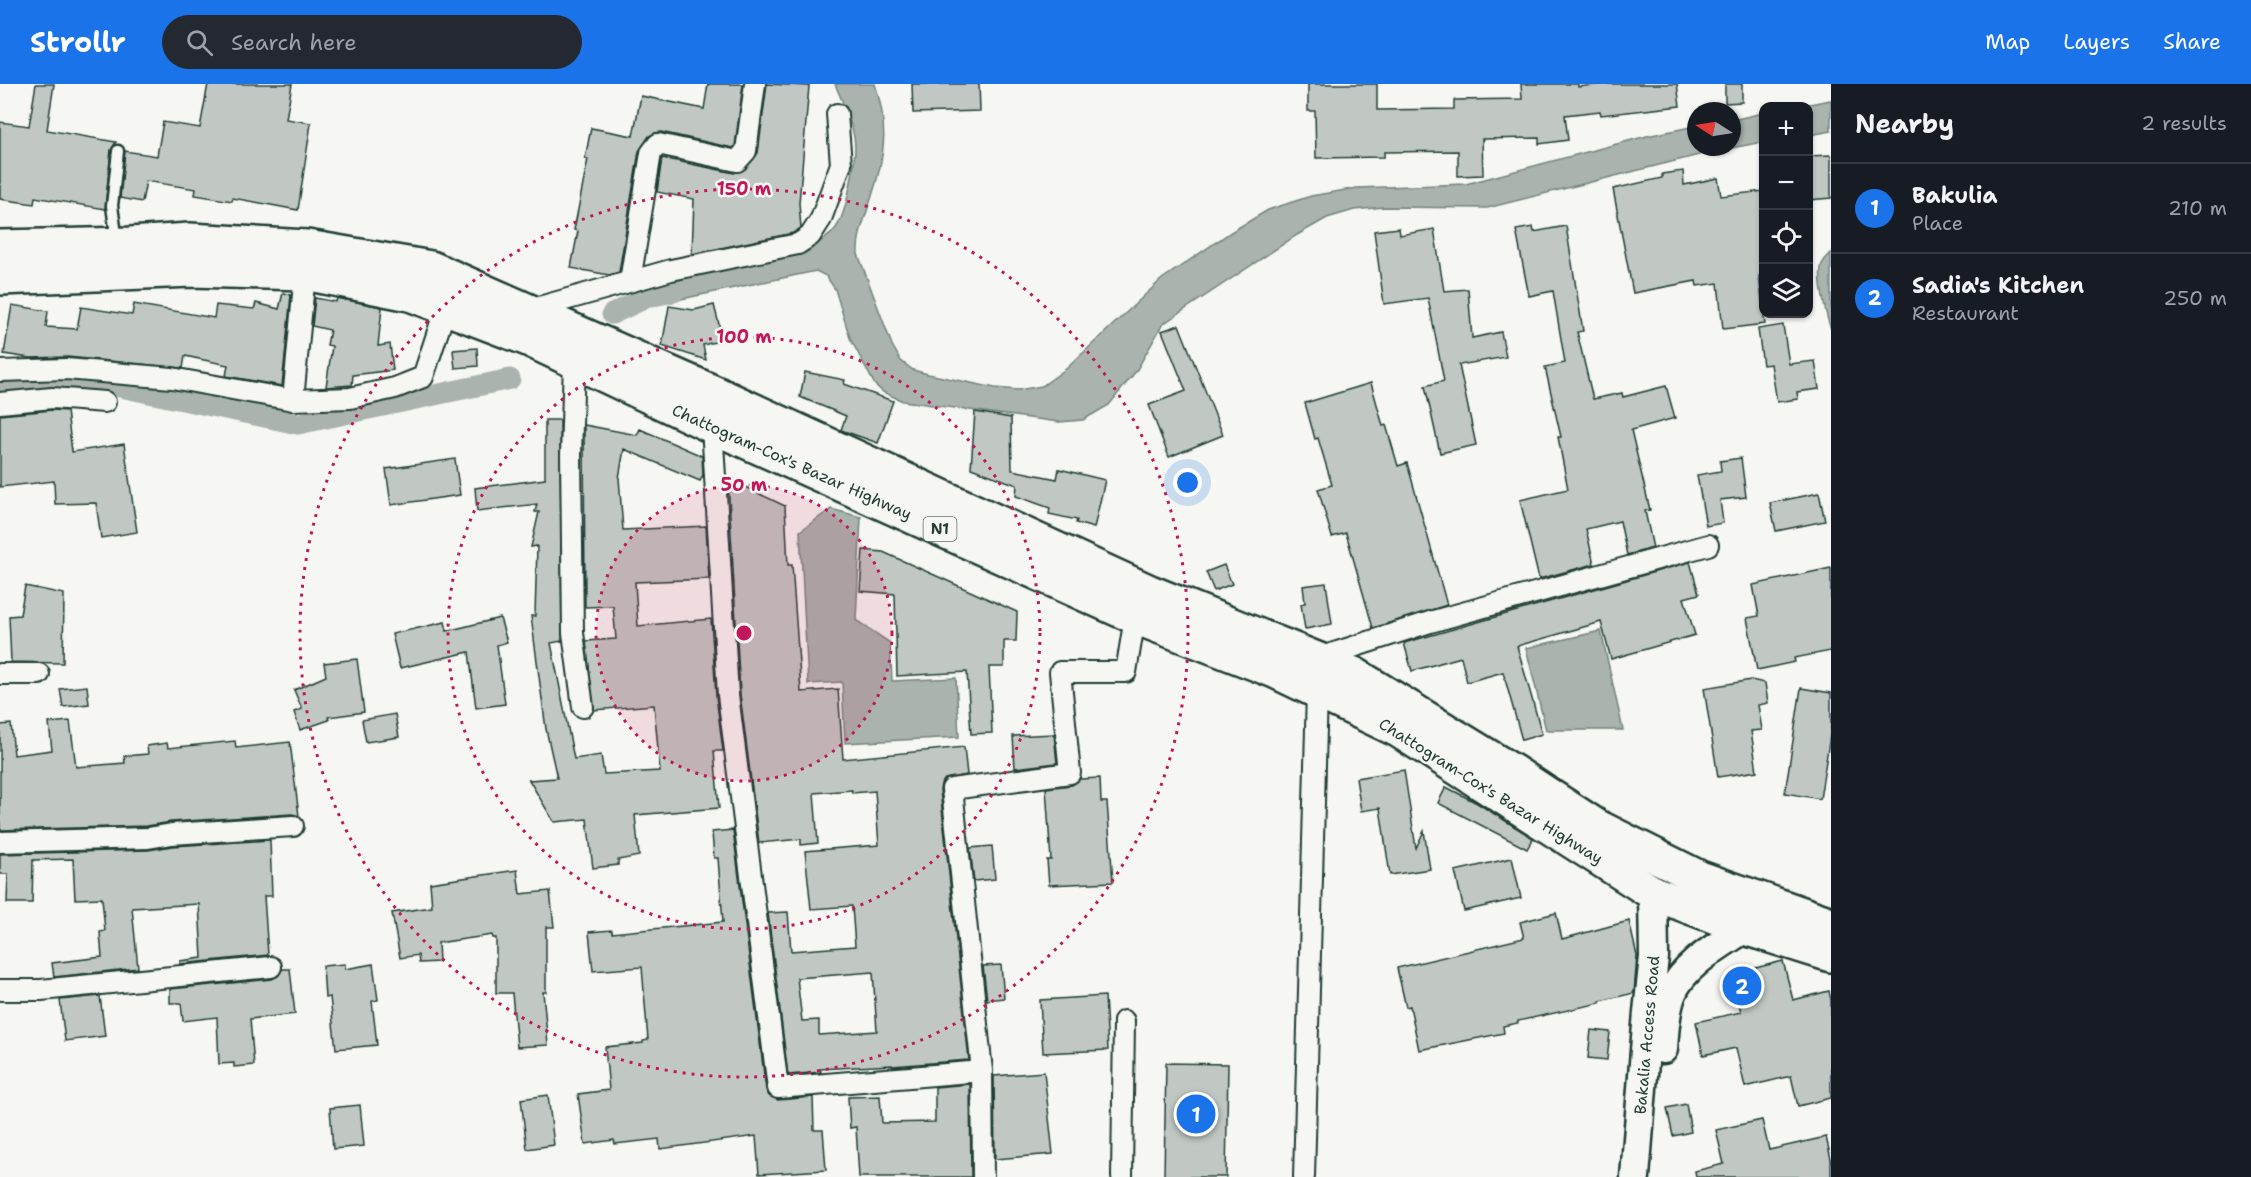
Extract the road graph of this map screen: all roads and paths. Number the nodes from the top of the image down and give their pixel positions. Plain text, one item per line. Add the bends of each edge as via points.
1 (755, 84) edge
2 (837, 114) dead end
3 (118, 151) dead end
4 (0, 231) edge
5 (0, 247) edge
6 (122, 251) junction
7 (305, 273) junction
8 (0, 278) edge
9 (630, 281) junction
10 (446, 308) junction
11 (529, 310) junction
12 (574, 362) junction
13 (0, 371) edge
14 (293, 400) junction
15 (105, 402) dead end
16 (0, 403) edge
17 (712, 426) junction
18 (1708, 545) dead end
19 (1135, 616) junction
20 (1316, 658) junction
21 (1275, 671) junction
22 (0, 674) edge
23 (39, 674) dead end
24 (1317, 691) junction
25 (583, 707) dead end
26 (294, 826) dead end
27 (0, 842) edge
28 (1653, 893) junction
29 (1831, 924) edge
30 (1745, 928) junction
31 (1831, 955) edge
32 (271, 967) dead end
33 (0, 990) edge
34 (1660, 1000) junction
35 (1124, 1021) dead end
36 (982, 1071) junction
37 (983, 1177) edge
38 (1122, 1177) edge
39 (1304, 1177) edge
40 (1635, 1177) edge
41 (1651, 1177) edge

1 - 9 street via 746,150 737,161 658,144 651,153
2 - 9 street via 841,164 821,219 810,236 798,244
3 - 6 lane via 112,206
4 - 6 street via 94,230 107,234
5 - 6 highway, Chattogram-Cox's Bazar Highway / N1
6 - 7 highway, Chattogram-Cox's Bazar Highway / N1 via 192,270
6 - 8 highway, Chattogram-Cox's Bazar Highway / N1
6 - 11 highway, Chattogram-Cox's Bazar Highway / N1 via 190,240 307,247 430,268
7 - 10 highway, Chattogram-Cox's Bazar Highway / N1 via 410,294
7 - 14 street
9 - 11 street
10 - 12 highway, Chattogram-Cox's Bazar Highway / N1 via 528,339
10 - 14 street via 423,377 350,398
11 - 20 highway, Chattogram-Cox's Bazar Highway / N1 via 1150,592
12 - 17 highway, Chattogram-Cox's Bazar Highway / N1
12 - 25 street via 573,633
13 - 14 street via 66,369 172,378
15 - 16 street via 52,398
17 - 19 highway, Chattogram-Cox's Bazar Highway / N1
17 - 36 street via 728,695 778,1088
18 - 20 street via 1430,622
19 - 21 highway, Chattogram-Cox's Bazar Highway / N1
19 - 36 street via 1126,672 1060,672 1070,773 952,789
20 - 21 street
20 - 29 highway, Chattogram-Cox's Bazar Highway / N1 via 1354,674 1596,826 1700,878
21 - 24 highway, Chattogram-Cox's Bazar Highway / N1
22 - 23 street
24 - 28 highway, Chattogram-Cox's Bazar Highway / N1 via 1398,730
24 - 39 street
26 - 27 street via 148,838
28 - 30 highway, Chattogram-Cox's Bazar Highway / N1
28 - 34 street, Bakalia Access Road via 1654,957
30 - 31 highway, Chattogram-Cox's Bazar Highway / N1
30 - 34 street, Bakalia Access Road via 1693,963 1672,993
32 - 33 street via 41,990
34 - 40 street, Bakalia Access Road
34 - 41 street, Bakalia Access Road via 1665,1025
35 - 38 street
36 - 37 street

